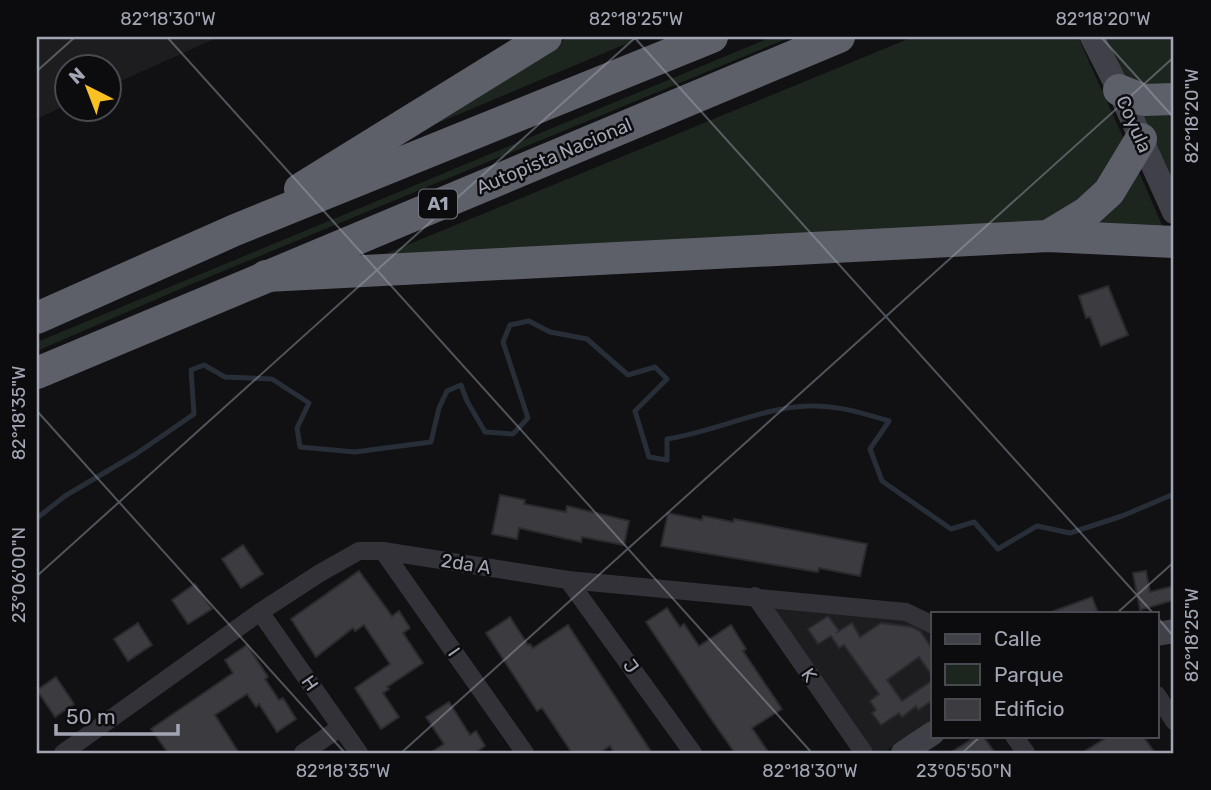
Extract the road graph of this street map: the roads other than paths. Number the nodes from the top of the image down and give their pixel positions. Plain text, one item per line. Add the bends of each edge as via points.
1 (546, 37) edge
2 (712, 37) edge
3 (839, 37) edge
4 (1092, 37) edge
5 (1119, 90) junction
6 (1174, 99) edge
7 (1141, 139) junction
8 (1174, 212) edge
9 (235, 230) junction
10 (1048, 236) junction
11 (1174, 242) edge
12 (266, 276) junction
13 (37, 318) edge
14 (37, 373) edge
15 (383, 551) junction
16 (568, 580) junction
17 (755, 596) junction
18 (260, 612) junction
19 (931, 623) edge
20 (1158, 697) edge
21 (1174, 721) edge
22 (341, 727) junction
23 (931, 734) edge
24 (1015, 738) edge
25 (63, 753) edge
26 (303, 753) edge
27 (359, 753) edge
28 (525, 753) edge
29 (693, 753) edge
30 (864, 753) edge
31 (903, 753) edge
32 (1026, 753) edge

1 - 9 highway
2 - 9 highway
3 - 12 highway, Autopista Nacional / A1
4 - 5 street, Coyula
5 - 6 highway via 1144,100
5 - 7 street, Coyula
7 - 8 street, Coyula
7 - 10 highway via 1109,192 1086,213
9 - 13 highway
10 - 11 highway
10 - 12 highway
12 - 14 highway, Autopista Nacional / A1
15 - 16 street, 2da A
15 - 18 street, 2da A via 359,551
15 - 28 street, I
16 - 17 street, 2da A
16 - 29 street, J
17 - 19 street, 2da A via 906,612
17 - 30 street, K
18 - 22 street, H
18 - 25 street, 2da A
20 - 21 street
22 - 26 street
22 - 27 street, H
23 - 31 street
24 - 32 street

